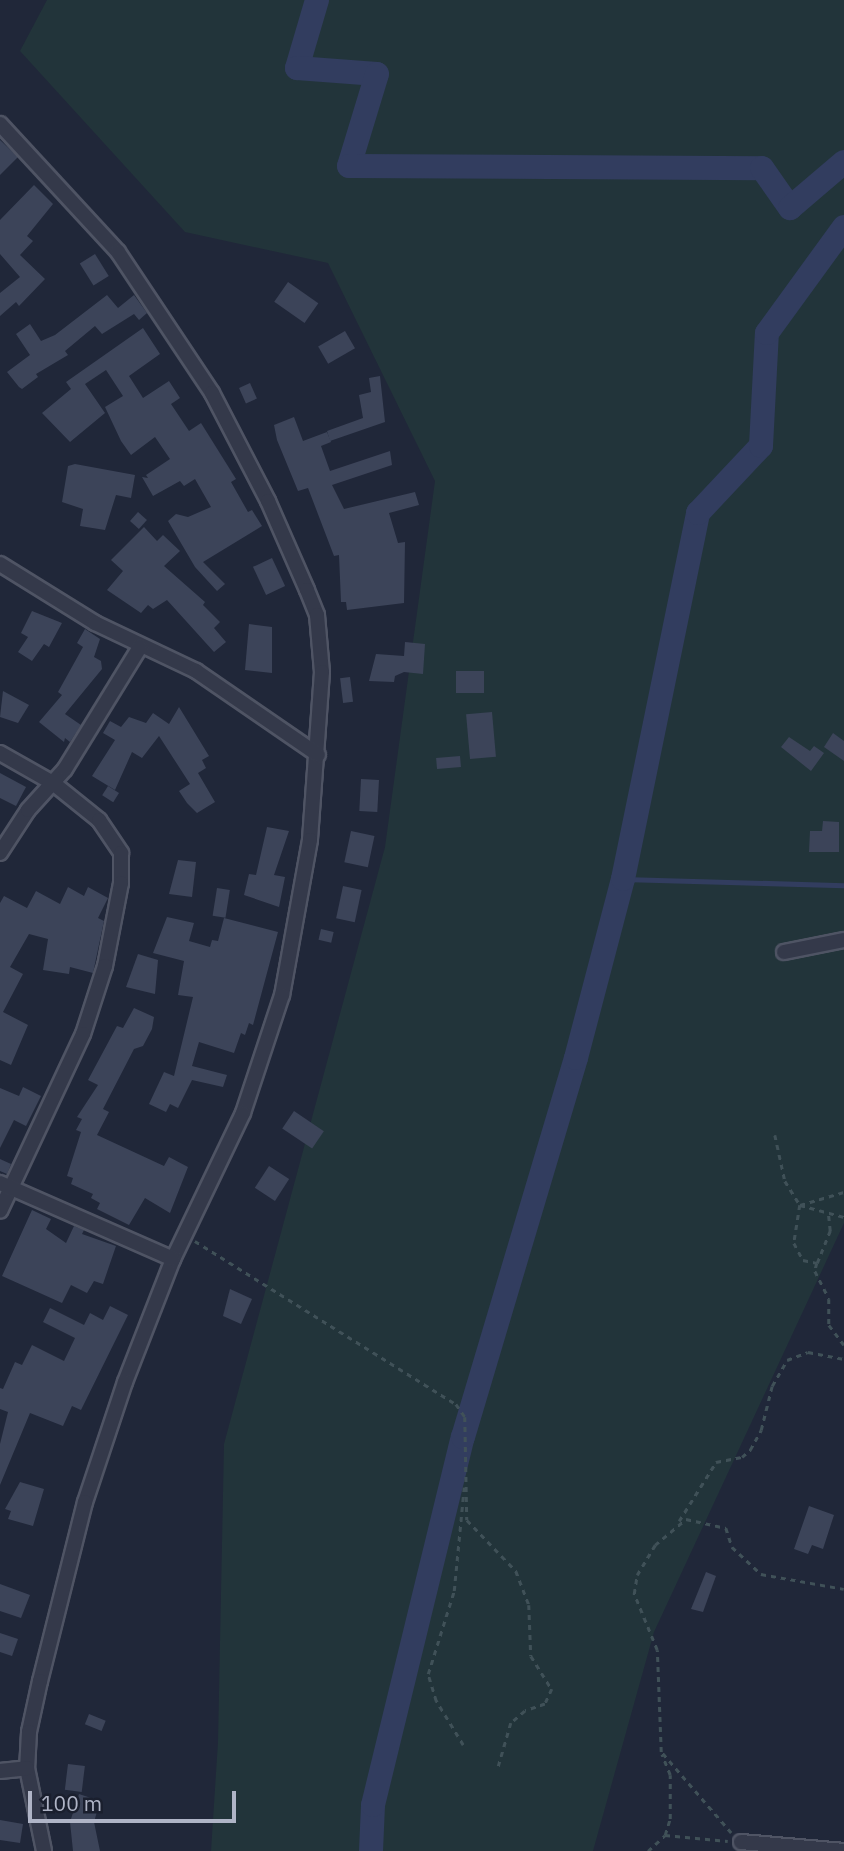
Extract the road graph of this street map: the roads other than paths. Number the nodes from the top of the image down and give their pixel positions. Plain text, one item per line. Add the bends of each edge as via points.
1 (0, 124) edge
2 (0, 564) edge
3 (140, 647) junction
4 (0, 753) edge
5 (318, 755) junction
6 (53, 783) junction
7 (0, 853) edge
8 (844, 940) edge
9 (784, 952) dead end
10 (6, 1186) edge
11 (0, 1211) edge
12 (173, 1259) junction
13 (27, 1768) junction
14 (0, 1771) edge
15 (741, 1842) road end
16 (44, 1851) edge
17 (844, 1851) edge

1 - 5 street via 118,252 212,393 268,501 317,615 322,672
2 - 3 street
3 - 5 street via 196,671
3 - 6 street
4 - 6 street
5 - 12 street via 310,840 282,995 243,1113
6 - 7 street via 28,810
6 - 10 street via 106,831 121,853 121,883 97,993
8 - 9 street
10 - 11 street
10 - 12 street
12 - 13 street via 85,1502 29,1732
13 - 14 street
13 - 16 street
15 - 17 street

